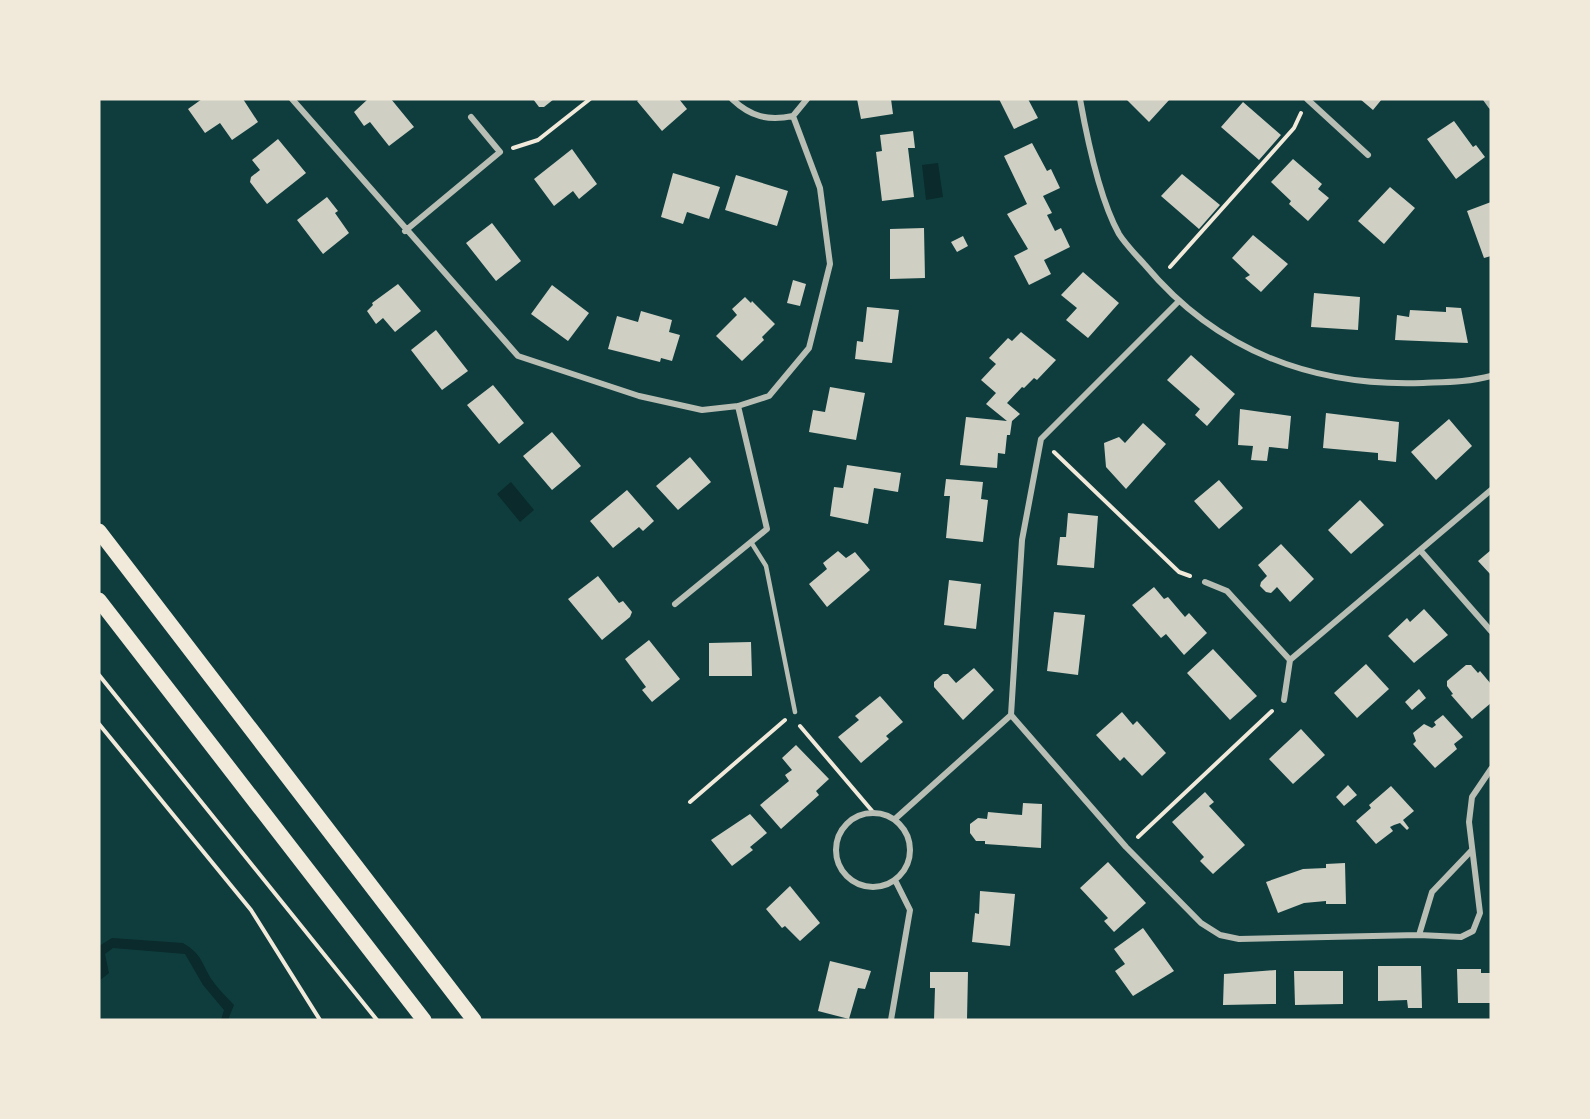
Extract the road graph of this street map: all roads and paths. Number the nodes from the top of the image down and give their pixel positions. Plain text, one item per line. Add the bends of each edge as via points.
1 (292, 99) edge
2 (590, 99) edge
3 (732, 99) edge
4 (807, 99) edge
5 (1080, 99) edge
6 (1307, 99) edge
7 (1486, 99) edge
8 (1491, 106) edge
9 (1303, 109) dead end
10 (793, 116) junction
11 (471, 117) dead end
12 (500, 152) junction
13 (1368, 155) dead end
14 (405, 231) junction
15 (1158, 280) junction
16 (1179, 301) junction
17 (1491, 376) edge
18 (738, 406) junction
19 (1041, 439) junction
20 (1491, 490) edge
21 (99, 531) edge
22 (752, 542) junction
23 (1420, 550) junction
24 (1205, 582) joint
25 (99, 600) edge
26 (675, 604) dead end
27 (1491, 631) edge
28 (1290, 660) junction
29 (99, 675) edge
30 (1284, 700) joint
31 (795, 712) junction
32 (1011, 715) junction
33 (99, 724) edge
34 (1491, 769) edge
35 (690, 802) dead end
36 (873, 812) junction
37 (895, 819) junction
38 (1126, 848) junction
39 (1472, 850) junction
40 (895, 880) junction
41 (1419, 935) junction
42 (320, 1020) edge
43 (376, 1020) edge
44 (424, 1020) edge
45 (474, 1020) edge
46 (891, 1020) edge

1 - 14 street
2 - 12 path via 538,140
3 - 10 street via 753,116 775,120
4 - 10 street
5 - 15 street via 1090,148 1119,234
6 - 13 street
7 - 8 street
9 - 15 path via 1294,128
10 - 18 street via 820,188 830,264 809,348 769,396
11 - 12 street
12 - 14 street
14 - 18 street via 519,356 639,396 702,410
15 - 16 street
16 - 17 street via 1231,339 1266,357 1330,378 1392,384
16 - 19 street
18 - 22 street via 767,529
19 - 24 path via 1179,572
19 - 32 street via 1023,540
20 - 23 street
21 - 45 main road
22 - 26 street
22 - 31 lane via 766,566
23 - 27 street
23 - 28 street
24 - 28 street via 1227,591
25 - 44 main road
28 - 30 street
29 - 43 path
30 - 38 path
31 - 35 path
31 - 36 path via 802,729
32 - 37 street
32 - 38 street
33 - 42 path via 251,910
34 - 39 street via 1472,797
36 - 37 street
36 - 40 street via 860,814 841,830 836,842 837,861 847,877 858,884 883,886
37 - 40 street via 903,828 910,850 908,862
38 - 41 street via 1201,923 1220,935 1239,939
39 - 41 street via 1432,892
39 - 41 street via 1480,913 1473,931 1461,937
40 - 46 street via 910,910

